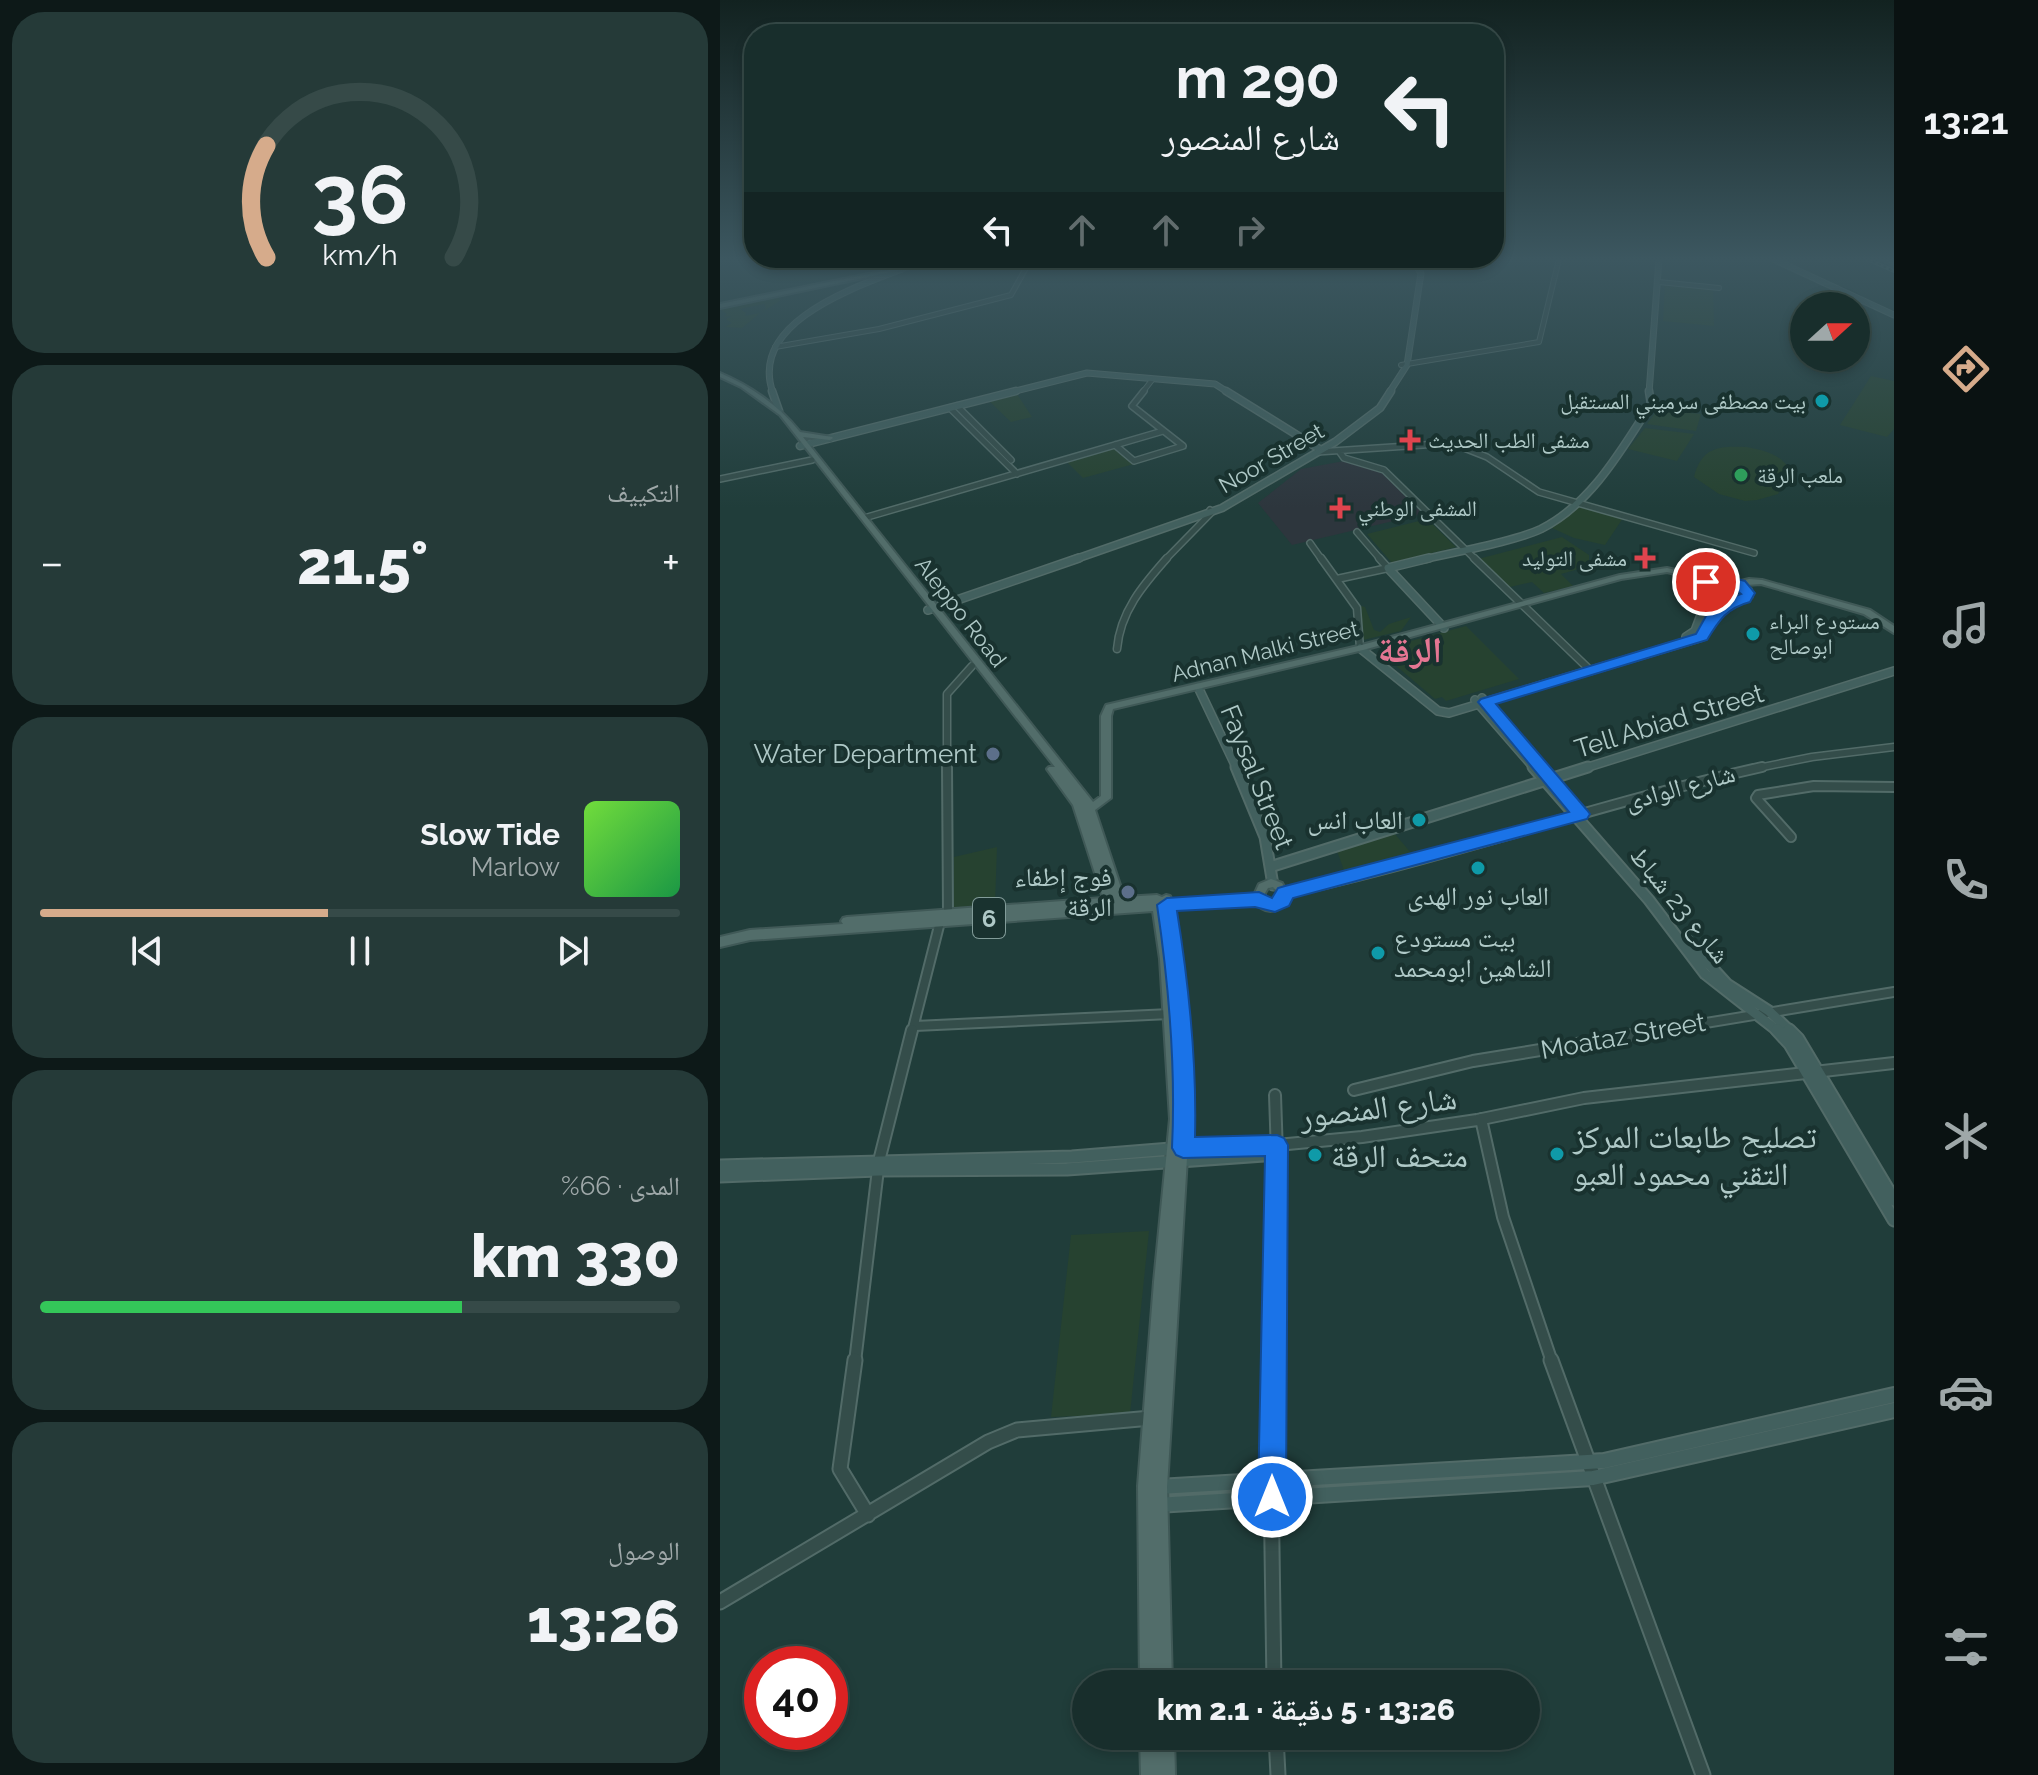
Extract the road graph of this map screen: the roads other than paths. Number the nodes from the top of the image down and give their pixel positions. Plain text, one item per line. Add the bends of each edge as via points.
1 (779, 342) edge
2 (805, 342) edge
3 (1408, 342) edge
4 (1539, 342) edge
5 (1657, 342) edge
6 (775, 347) junction
7 (1404, 364) junction
8 (720, 377) edge
9 (1152, 380) junction
10 (954, 408) junction
11 (779, 411) junction
12 (1163, 431) junction
13 (798, 434) junction
14 (833, 439) junction
15 (1115, 445) junction
16 (804, 446) junction
17 (1316, 449) junction
18 (1339, 451) junction
19 (815, 460) junction
20 (1020, 473) junction
21 (720, 479) edge
22 (1577, 503) junction
23 (1211, 511) junction
24 (865, 519) junction
25 (1177, 524) junction
26 (1193, 531) junction
27 (1357, 532) dead end
28 (1310, 543) dead end
29 (1465, 549) junction
30 (1756, 551) dead end
31 (1388, 568) junction
32 (1612, 570) dead end
33 (1337, 579) junction
34 (1706, 583) junction
35 (1593, 584) junction
36 (1744, 587) junction
37 (1708, 596) junction
38 (1730, 603) junction
39 (1524, 605) junction
40 (929, 606) junction
41 (1443, 626) junction
42 (1894, 633) edge
43 (1363, 647) junction
44 (1117, 649) dead end
45 (972, 666) junction
46 (1589, 668) junction
47 (1894, 671) edge
48 (1199, 688) junction
49 (1481, 701) junction
50 (1894, 747) edge
51 (1548, 779) junction
52 (1894, 787) edge
53 (1087, 814) junction
54 (1579, 815) junction
55 (1791, 837) dead end
56 (1273, 866) junction
57 (1273, 885) junction
58 (1285, 893) junction
59 (1258, 897) junction
60 (1162, 902) junction
61 (1116, 904) junction
62 (944, 917) junction
63 (720, 935) edge
64 (720, 942) edge
65 (1894, 992) edge
66 (1769, 1011) junction
67 (1757, 1013) junction
68 (1170, 1014) junction
69 (915, 1026) junction
70 (1894, 1063) edge
71 (1812, 1072) junction
72 (1354, 1090) dead end
73 (1275, 1095) dead end
74 (1481, 1119) junction
75 (1277, 1149) junction
76 (1178, 1154) junction
77 (879, 1165) junction
78 (720, 1166) edge
79 (720, 1176) edge
80 (1894, 1200) edge
81 (1894, 1220) edge
82 (1894, 1395) edge
83 (1894, 1410) edge
84 (1151, 1418) junction
85 (1588, 1463) junction
86 (1593, 1478) junction
87 (1271, 1481) junction
88 (1152, 1487) junction
89 (1272, 1497) junction
90 (1152, 1505) junction
91 (868, 1515) junction
92 (720, 1602) edge
93 (1149, 1670) edge
94 (1162, 1670) edge
95 (1274, 1670) edge
96 (1150, 1750) edge
97 (1164, 1750) edge
98 (1277, 1750) edge
99 (1151, 1775) edge
100 (1165, 1775) edge
101 (1278, 1775) edge
102 (1703, 1775) edge

1 - 6 main road
2 - 6 street
3 - 7 main road, Noor Street
4 - 7 street
5 - 22 main road via 1656,405 1625,450
6 - 11 main road via 768,372
7 - 17 main road, Noor Street via 1374,407
7 - 17 main road, Noor Street via 1372,417
8 - 11 main road, Aleppo Road
8 - 16 main road, Aleppo Road via 777,415
9 - 10 main road via 1087,376
9 - 12 street via 1132,406
9 - 17 main road via 1212,385
10 - 14 main road
10 - 17 main road via 1087,373 1209,383
10 - 20 street
11 - 13 main road, Aleppo Road
12 - 15 street
12 - 15 street via 1183,446 1134,461
13 - 14 main road
13 - 16 main road, Aleppo Road
14 - 16 main road
14 - 19 main road
15 - 20 street
16 - 19 main road, Aleppo Road
17 - 18 street
17 - 23 main road, Noor Street
18 - 22 street via 1459,446 1487,457 1539,492
18 - 29 street via 1344,458 1384,470
19 - 21 street
19 - 24 main road, Aleppo Road
19 - 40 main road, Aleppo Road
20 - 24 street
22 - 29 main road via 1539,530
22 - 30 street
23 - 25 main road, Noor Street
23 - 26 street
23 - 40 main road, Noor Street
24 - 40 main road, Aleppo Road
25 - 26 main road
25 - 40 main road, Noor Street
26 - 44 street via 1124,615
27 - 31 street
28 - 33 street
29 - 31 main road
29 - 39 street
31 - 33 street
31 - 41 main road
32 - 35 main road
33 - 43 street via 1357,608
34 - 35 main road, Adnan Malki Street via 1658,570
34 - 36 main road via 1724,579
34 - 37 main road
34 - 39 main road, Adnan Malki Street via 1661,573
35 - 39 main road, Adnan Malki Street
36 - 38 main road via 1745,600
36 - 42 main road via 1781,589 1862,613
37 - 38 main road
37 - 46 main road via 1695,631 1688,636
38 - 46 main road via 1711,619 1702,637
39 - 41 main road, Adnan Malki Street
39 - 46 street
40 - 45 main road, Aleppo Road
40 - 53 main road, Aleppo Road
41 - 43 main road, Adnan Malki Street
43 - 48 main road, Adnan Malki Street
43 - 49 main road via 1438,711 1449,713
45 - 53 main road, Aleppo Road
45 - 62 street via 949,688 946,701
46 - 49 main road
47 - 51 main road, Tell Abiad Street
48 - 53 main road, Adnan Malki Street via 1111,709 1113,795 1107,805
48 - 56 main road, Faysal Street via 1257,816
49 - 51 main road, شارع 23 شباط
50 - 54 street, شارع الوادى via 1777,762
51 - 54 main road, شارع 23 شباط
51 - 56 main road, Tell Abiad Street
52 - 55 street via 1814,786 1758,795
53 - 61 main road, Aleppo Road
54 - 58 street, شارع الوادى
54 - 66 main road, شارع 23 شباط via 1711,970
54 - 67 main road, شارع 23 شباط via 1705,974
56 - 57 main road, Faysal Street
57 - 58 main road
57 - 59 main road via 1263,887
58 - 59 main road via 1275,905
59 - 60 main road, 6
60 - 61 main road, 6
60 - 68 main road
60 - 76 main road via 1178,982 1185,1092
61 - 62 main road, 6
62 - 63 main road, 6
62 - 64 main road, 6
62 - 69 street
65 - 66 street, Moataz Street
66 - 67 street, Moataz Street
66 - 71 main road, شارع 23 شباط via 1798,1039
67 - 71 main road, شارع 23 شباط
67 - 72 street, Moataz Street via 1473,1061
68 - 69 street
68 - 76 main road
69 - 77 street
70 - 71 street, شارع المنصور
71 - 74 street, شارع المنصور via 1584,1098
71 - 80 main road, شارع 23 شباط
71 - 81 main road, شارع 23 شباط
73 - 75 street
74 - 75 street, شارع المنصور
74 - 85 street via 1503,1217
75 - 76 main road, شارع المنصور
75 - 87 street
76 - 77 main road, شارع المنصور via 1067,1169
76 - 84 main road
76 - 88 main road
77 - 78 main road, شارع المنصور
77 - 79 main road, شارع المنصور
77 - 91 street via 840,1469
82 - 85 main road
83 - 86 main road
84 - 88 main road
84 - 91 street via 1017,1430
85 - 86 street
85 - 87 main road
86 - 89 main road
86 - 102 street
87 - 88 main road
87 - 89 street
88 - 90 main road
89 - 90 main road
89 - 95 street
90 - 93 main road
90 - 94 main road
91 - 92 street
96 - 99 main road
97 - 100 main road
98 - 101 street

